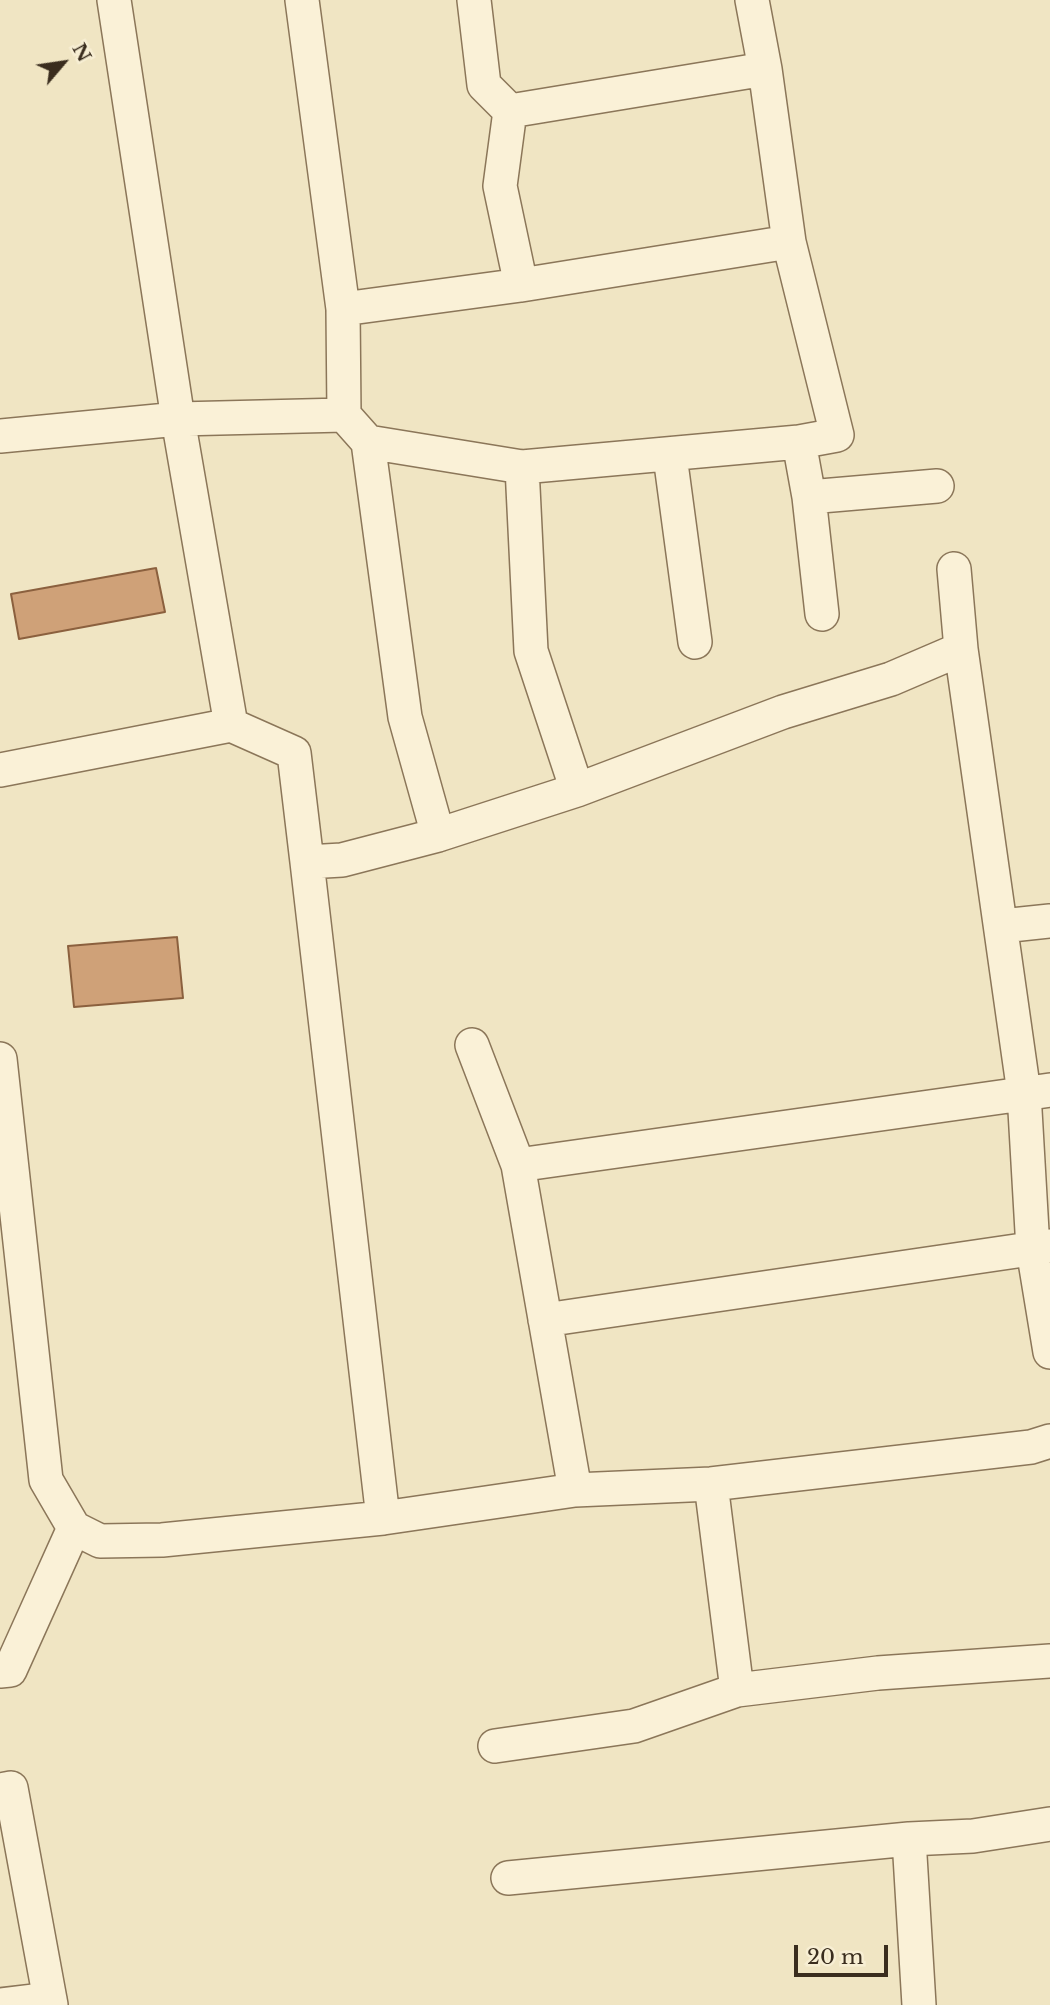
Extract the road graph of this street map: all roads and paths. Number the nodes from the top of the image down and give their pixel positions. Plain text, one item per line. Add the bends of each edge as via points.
1 (114, 0) edge
2 (302, 0) edge
3 (474, 0) edge
4 (752, 0) edge
5 (765, 69) junction
6 (510, 111) junction
7 (789, 242) junction
8 (521, 285) junction
9 (343, 309) junction
10 (344, 415) junction
11 (178, 419) junction
12 (0, 436) edge
13 (368, 442) junction
14 (799, 442) junction
15 (670, 456) junction
16 (522, 467) junction
17 (937, 486) dead end
18 (809, 497) junction
19 (954, 569) dead end
20 (822, 614) dead end
21 (695, 642) dead end
22 (961, 649) junction
23 (232, 725) junction
24 (0, 771) edge
25 (577, 790) junction
26 (438, 835) junction
27 (307, 862) junction
28 (1050, 921) edge
29 (1002, 926) junction
30 (472, 1045) dead end
31 (0, 1059) edge
32 (1037, 1091) edge
33 (518, 1165) junction
34 (1042, 1247) edge
35 (545, 1320) junction
36 (1050, 1352) edge
37 (1050, 1441) edge
38 (711, 1484) junction
39 (575, 1490) junction
40 (383, 1518) junction
41 (74, 1528) junction
42 (1050, 1661) edge
43 (0, 1671) edge
44 (737, 1690) junction
45 (495, 1746) dead end
46 (0, 1790) edge
47 (1050, 1824) edge
48 (909, 1839) junction
49 (508, 1878) dead end
50 (50, 2002) edge
51 (0, 2005) edge
52 (919, 2005) edge

1 - 11 street
2 - 9 street
3 - 6 street via 484,85
4 - 5 street
5 - 6 street
5 - 7 street
6 - 8 street via 500,186
7 - 8 street
7 - 14 street via 837,435
8 - 9 street
9 - 10 street
10 - 11 street
10 - 13 street
11 - 12 street
11 - 23 street
13 - 16 street
13 - 26 street via 405,717
14 - 15 street
14 - 18 street
15 - 16 street
15 - 21 street
16 - 25 street via 531,651
17 - 18 street
18 - 20 street
19 - 22 street
22 - 25 street via 891,679 783,712
22 - 29 street
23 - 24 street
23 - 27 street via 294,753
25 - 26 street
26 - 27 street via 342,860
27 - 40 street
28 - 29 street
29 - 32 street
30 - 33 street
31 - 41 street via 46,1480
32 - 33 street
32 - 34 street
33 - 35 street
34 - 35 street
34 - 36 street
35 - 39 street
37 - 38 street via 1031,1447
38 - 39 street
38 - 44 street
39 - 40 street
40 - 41 street via 162,1540 100,1541
41 - 43 street via 10,1670
42 - 44 street via 878,1673
44 - 45 street via 634,1727
46 - 50 street via 11,1788
47 - 48 street via 972,1836
48 - 49 street
48 - 52 street
50 - 51 street

